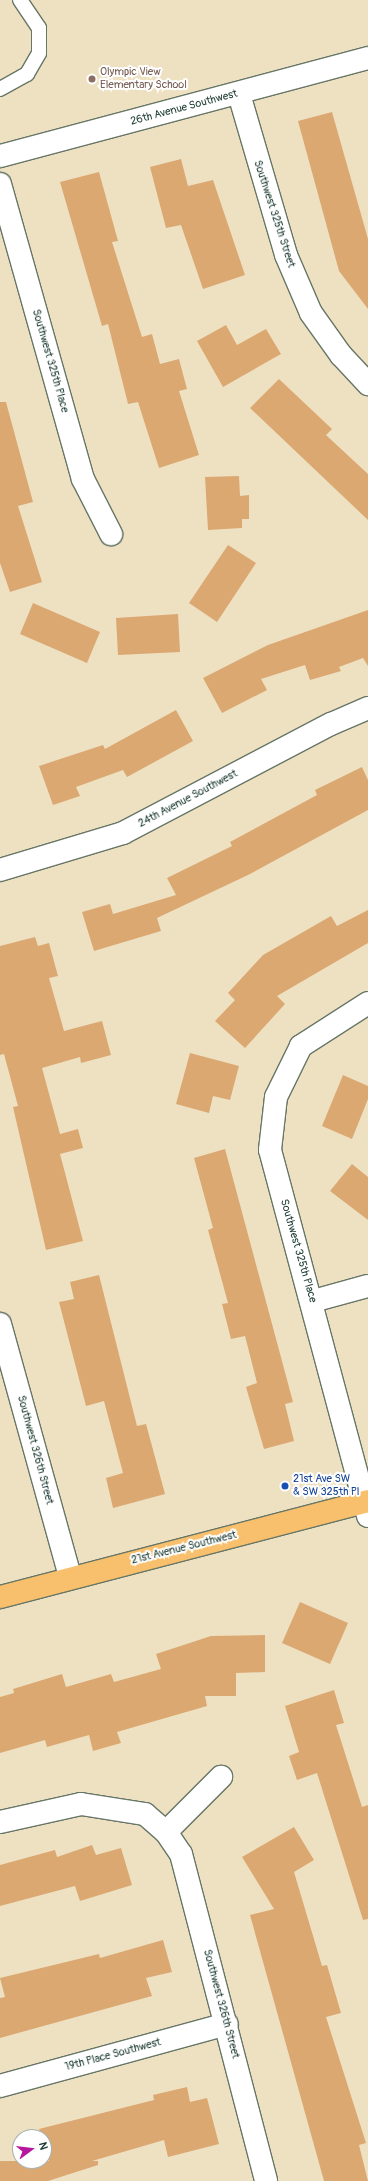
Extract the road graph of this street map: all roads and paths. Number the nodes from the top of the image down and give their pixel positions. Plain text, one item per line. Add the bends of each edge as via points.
1 (20, 0) edge
2 (368, 58) edge
3 (0, 89) edge
4 (239, 94) junction
5 (0, 156) edge
6 (0, 184) edge
7 (368, 384) edge
8 (111, 534) dead end
9 (368, 708) edge
10 (0, 870) edge
11 (359, 1008) edge
12 (368, 1286) edge
13 (313, 1301) junction
14 (0, 1324) edge
15 (367, 1507) edge
16 (70, 1577) junction
17 (0, 1597) edge
18 (221, 1777) dead end
19 (0, 1822) edge
20 (166, 1832) junction
21 (227, 2024) junction
22 (0, 2086) edge
23 (266, 2181) edge

1 - 3 lane via 28,8 39,28 39,53 26,74
2 - 4 street, 26th Avenue Southwest
4 - 5 street, 26th Avenue Southwest
4 - 7 street, Southwest 325th Street via 286,255 311,312 341,355
6 - 8 street, Southwest 325th Place via 83,479
9 - 10 street, 24th Avenue Southwest via 330,724 123,832
11 - 13 street, Southwest 325th Place via 301,1046 276,1097 270,1150
12 - 13 street
13 - 15 street, Southwest 325th Place
14 - 16 street, Southwest 326th Street
15 - 16 main road, 21st Avenue Southwest
16 - 17 main road, 21st Avenue Southwest
18 - 20 street
19 - 20 street, Southwest 326th Street via 81,1804 145,1814
20 - 21 street, Southwest 326th Street via 181,1854
21 - 22 street, 19th Place Southwest
21 - 23 street, Southwest 326th Street

